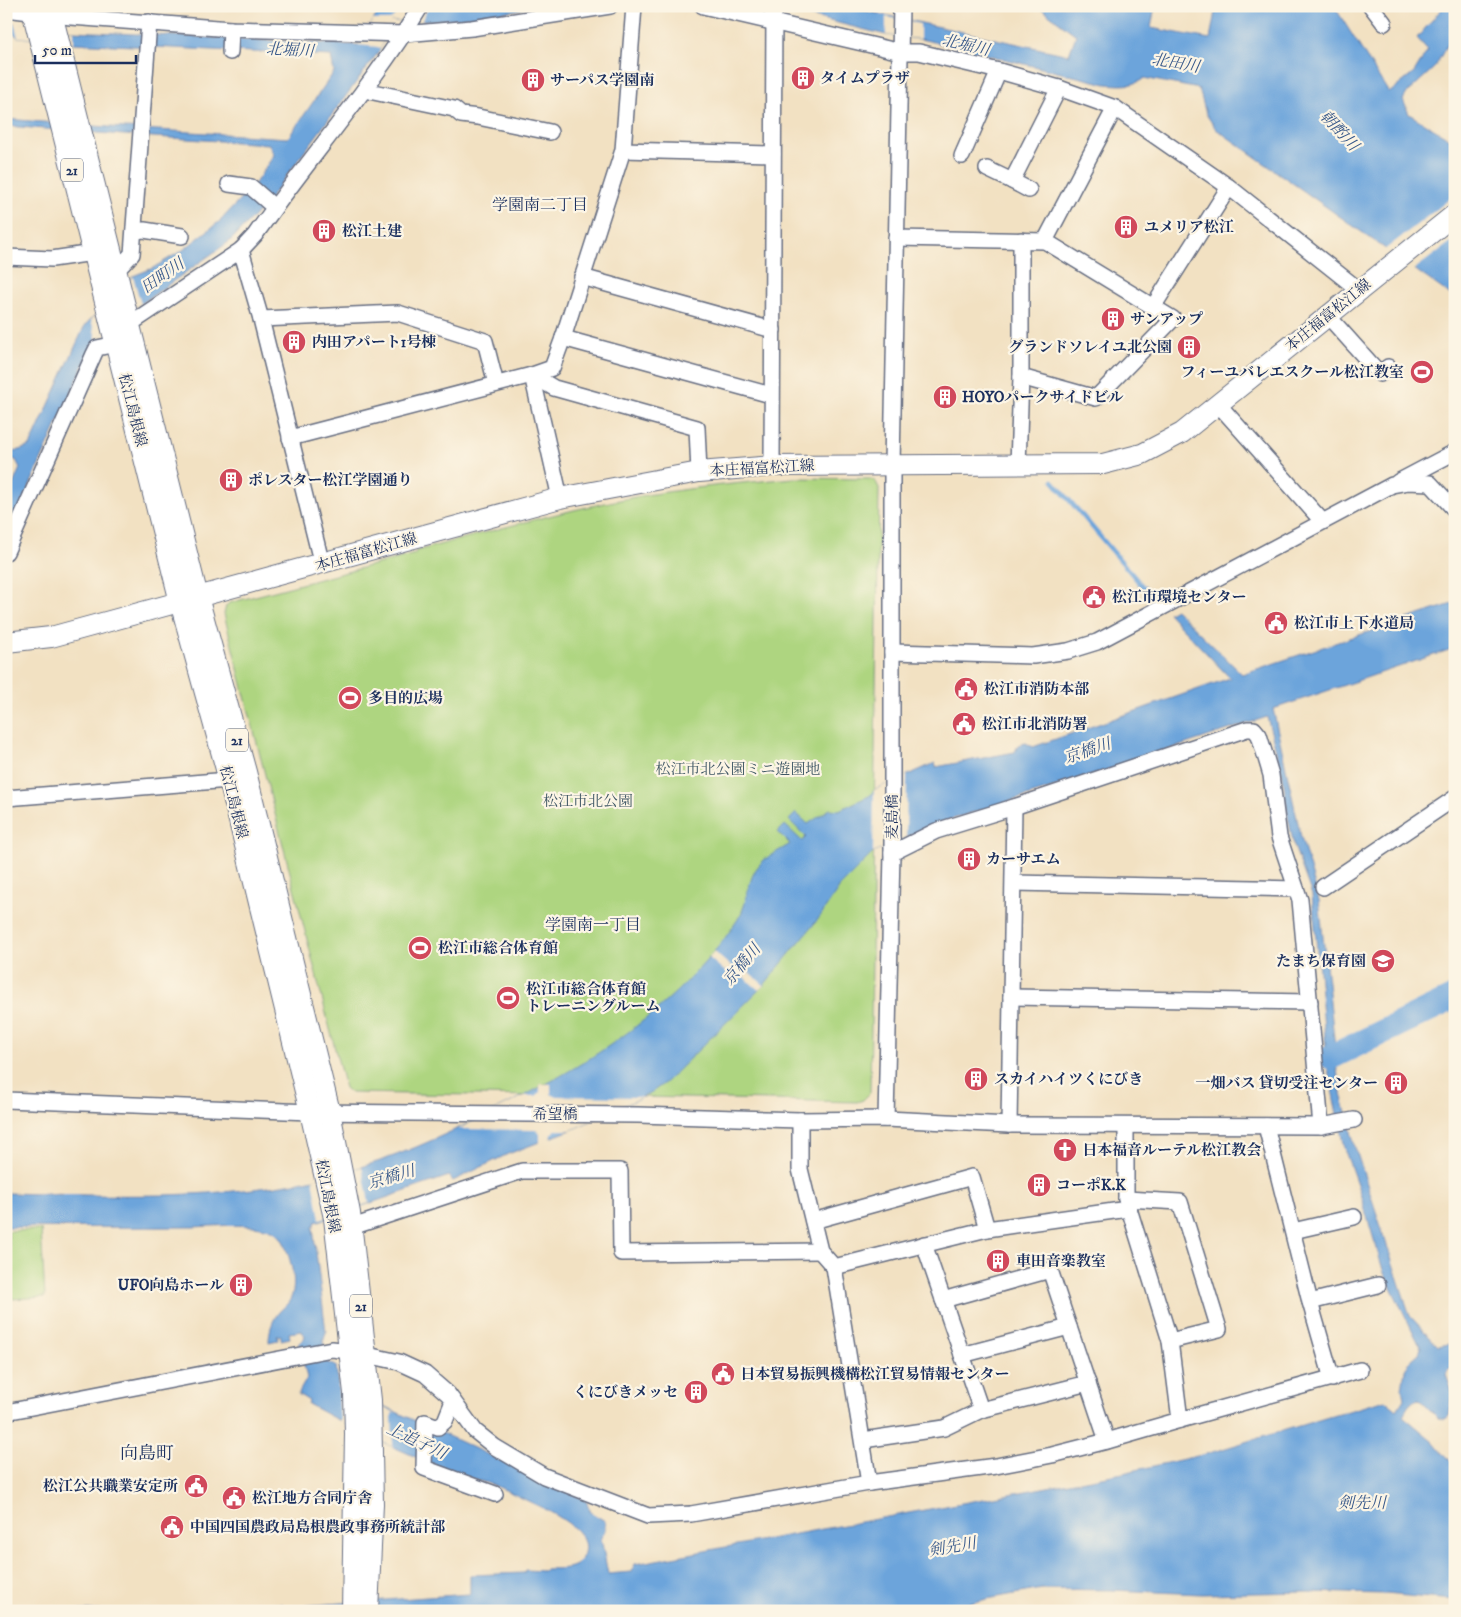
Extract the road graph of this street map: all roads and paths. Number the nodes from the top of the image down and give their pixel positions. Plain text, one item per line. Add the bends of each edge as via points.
1 (422, 6) edge
2 (610, 6) edge
3 (634, 6) edge
4 (703, 6) edge
5 (1370, 6) edge
6 (6, 9) edge
7 (901, 11) edge
8 (773, 13) edge
9 (42, 18) edge
10 (1384, 24) dead end
11 (149, 27) junction
12 (403, 30) junction
13 (231, 33) junction
14 (901, 46) junction
15 (230, 52) dead end
16 (999, 71) junction
17 (1059, 88) junction
18 (364, 90) junction
19 (1115, 108) junction
20 (550, 132) dead end
21 (623, 150) junction
22 (773, 154) junction
23 (962, 156) dead end
24 (988, 169) dead end
25 (1012, 181) junction
26 (229, 184) dead end
27 (1229, 188) junction
28 (1029, 190) dead end
29 (271, 205) junction
30 (1455, 214) edge
31 (135, 231) junction
32 (182, 236) dead end
33 (896, 238) junction
34 (1021, 240) junction
35 (1045, 241) junction
36 (241, 250) junction
37 (93, 253) junction
38 (6, 257) edge
39 (582, 277) junction
40 (114, 286) junction
41 (1360, 290) junction
42 (1153, 306) junction
43 (1328, 316) junction
44 (261, 319) junction
45 (122, 328) junction
46 (773, 330) junction
47 (563, 338) junction
48 (1388, 367) dead end
49 (532, 375) junction
50 (1021, 377) junction
51 (496, 384) junction
52 (771, 395) junction
53 (1218, 404) junction
54 (290, 438) junction
55 (1455, 452) edge
56 (892, 464) junction
57 (1018, 465) junction
58 (772, 466) junction
59 (699, 472) junction
60 (1392, 484) junction
61 (560, 498) junction
62 (1455, 510) edge
63 (1322, 521) junction
64 (6, 552) edge
65 (322, 564) junction
66 (189, 599) junction
67 (6, 642) edge
68 (892, 652) junction
69 (229, 780) junction
70 (6, 798) edge
71 (1455, 798) edge
72 (1014, 807) junction
73 (892, 853) junction
74 (1014, 884) junction
75 (1323, 887) dead end
76 (1296, 889) junction
77 (1011, 998) junction
78 (1310, 1002) junction
79 (6, 1100) edge
80 (320, 1112) junction
81 (886, 1119) junction
82 (800, 1120) junction
83 (1354, 1120) dead end
84 (1009, 1124) junction
85 (1326, 1125) junction
86 (1126, 1126) junction
87 (1266, 1126) junction
88 (1127, 1204) junction
89 (1354, 1217) dead end
90 (345, 1219) junction
91 (812, 1221) junction
92 (987, 1229) junction
93 (1293, 1231) junction
94 (924, 1244) junction
95 (820, 1251) junction
96 (834, 1267) junction
97 (1378, 1285) dead end
98 (943, 1300) junction
99 (1310, 1302) junction
100 (1069, 1327) junction
101 (1170, 1341) junction
102 (349, 1352) junction
103 (962, 1355) junction
104 (1360, 1370) dead end
105 (1332, 1379) junction
106 (1088, 1384) junction
107 (453, 1401) junction
108 (981, 1410) junction
109 (6, 1412) edge
110 (1180, 1420) junction
111 (863, 1440) junction
112 (1107, 1442) junction
113 (869, 1483) junction
114 (495, 1494) dead end
115 (361, 1567) junction
116 (352, 1611) edge
117 (368, 1611) edge

1 - 12 street
2 - 12 street via 472,28
3 - 21 street
4 - 8 street
5 - 10 street
6 - 9 street
7 - 14 street, 麦島橋
8 - 14 street
8 - 22 street
9 - 11 street
9 - 37 main road, 松江島根線 / 21
9 - 40 main road, 松江島根線 / 21 via 60,44
11 - 13 street
11 - 31 street
12 - 13 street
12 - 18 street
13 - 15 street
14 - 16 street
14 - 33 street, 麦島橋
16 - 17 street
16 - 23 street
17 - 19 street
17 - 25 street
18 - 20 street via 454,109 461,115
18 - 29 street
19 - 27 street
19 - 35 street
21 - 22 street
21 - 39 street
22 - 46 street
24 - 25 street
25 - 28 street
26 - 29 street via 251,187
27 - 41 street
27 - 42 street
29 - 36 street via 255,235
30 - 41 main road, 本庄福富松江線
31 - 32 street
31 - 40 street via 132,254
33 - 34 street
33 - 56 street, 麦島橋
34 - 35 street
34 - 50 street
35 - 42 street
36 - 44 street
36 - 45 street
37 - 38 street via 52,259
37 - 40 main road, 松江島根線 / 21
39 - 46 street
39 - 47 street
40 - 45 main road, 松江島根線 / 21
41 - 43 main road, 本庄福富松江線
42 - 50 street via 1173,319 1096,398
43 - 48 street via 1380,374
43 - 53 main road, 本庄福富松江線
44 - 51 street via 398,313 486,341
44 - 54 street
45 - 64 street via 97,348
45 - 66 main road, 松江島根線 / 21
46 - 52 street
47 - 49 street via 552,368
47 - 52 street
49 - 51 street
49 - 59 street via 554,388 697,428
49 - 61 street
50 - 57 street
51 - 54 street
52 - 58 street
53 - 57 main road, 本庄福富松江線 via 1182,432 1142,454 1103,464
53 - 63 street
54 - 65 street
55 - 60 street
56 - 57 main road, 本庄福富松江線
56 - 58 main road, 本庄福富松江線
56 - 68 street, 麦島橋
58 - 59 main road, 本庄福富松江線
59 - 61 main road, 本庄福富松江線
60 - 62 street via 1430,483
60 - 63 street
61 - 65 main road, 本庄福富松江線
63 - 68 street via 1097,642 1068,652 1033,656
65 - 66 main road, 本庄福富松江線
66 - 67 main road, 本庄福富松江線 via 50,637
66 - 69 main road, 松江島根線 / 21
66 - 80 main road, 松江島根線 / 21 via 246,772
68 - 73 street, 麦島橋
69 - 70 street
69 - 80 main road, 松江島根線 / 21
71 - 75 street
72 - 73 street via 936,831
72 - 74 street
72 - 76 street via 1254,729 1260,735 1271,776 1279,837
73 - 81 street, 麦島橋
74 - 76 street
74 - 77 street
76 - 78 street via 1300,900
77 - 78 street
77 - 84 street
78 - 85 street
79 - 80 street, 希望橋
80 - 82 street, 希望橋
80 - 90 main road, 松江島根線 / 21
81 - 82 street, 希望橋
81 - 84 street, 希望橋
82 - 91 street via 800,1169
83 - 85 street, 希望橋
84 - 86 street, 希望橋
85 - 87 street, 希望橋
86 - 87 street, 希望橋
86 - 88 street
87 - 93 street
88 - 92 street
88 - 101 street
88 - 101 street via 1180,1202 1186,1220 1219,1329
89 - 93 street
90 - 95 street via 522,1171 620,1171 621,1253
90 - 102 main road, 松江島根線 / 21
91 - 92 street via 972,1177
91 - 95 street
92 - 94 street
93 - 99 street
94 - 96 street
94 - 98 street
95 - 96 street
96 - 111 street
97 - 99 street
98 - 100 street via 1050,1270
98 - 103 street
99 - 105 street
100 - 103 street
100 - 106 street
101 - 110 street
102 - 107 street via 399,1362 425,1374
102 - 109 street via 270,1362
102 - 115 main road, 松江島根線 / 21 via 362,1396
103 - 108 street
104 - 105 street
105 - 110 street
106 - 108 street
106 - 112 street
107 - 113 street via 475,1431 503,1452 544,1476 648,1516 691,1514
107 - 114 street via 445,1421 438,1427 425,1422 424,1468
108 - 111 street via 944,1428
110 - 112 street
111 - 113 street
112 - 113 street via 996,1466
115 - 116 main road, 松江島根線 / 21
115 - 117 main road, 松江島根線 / 21

